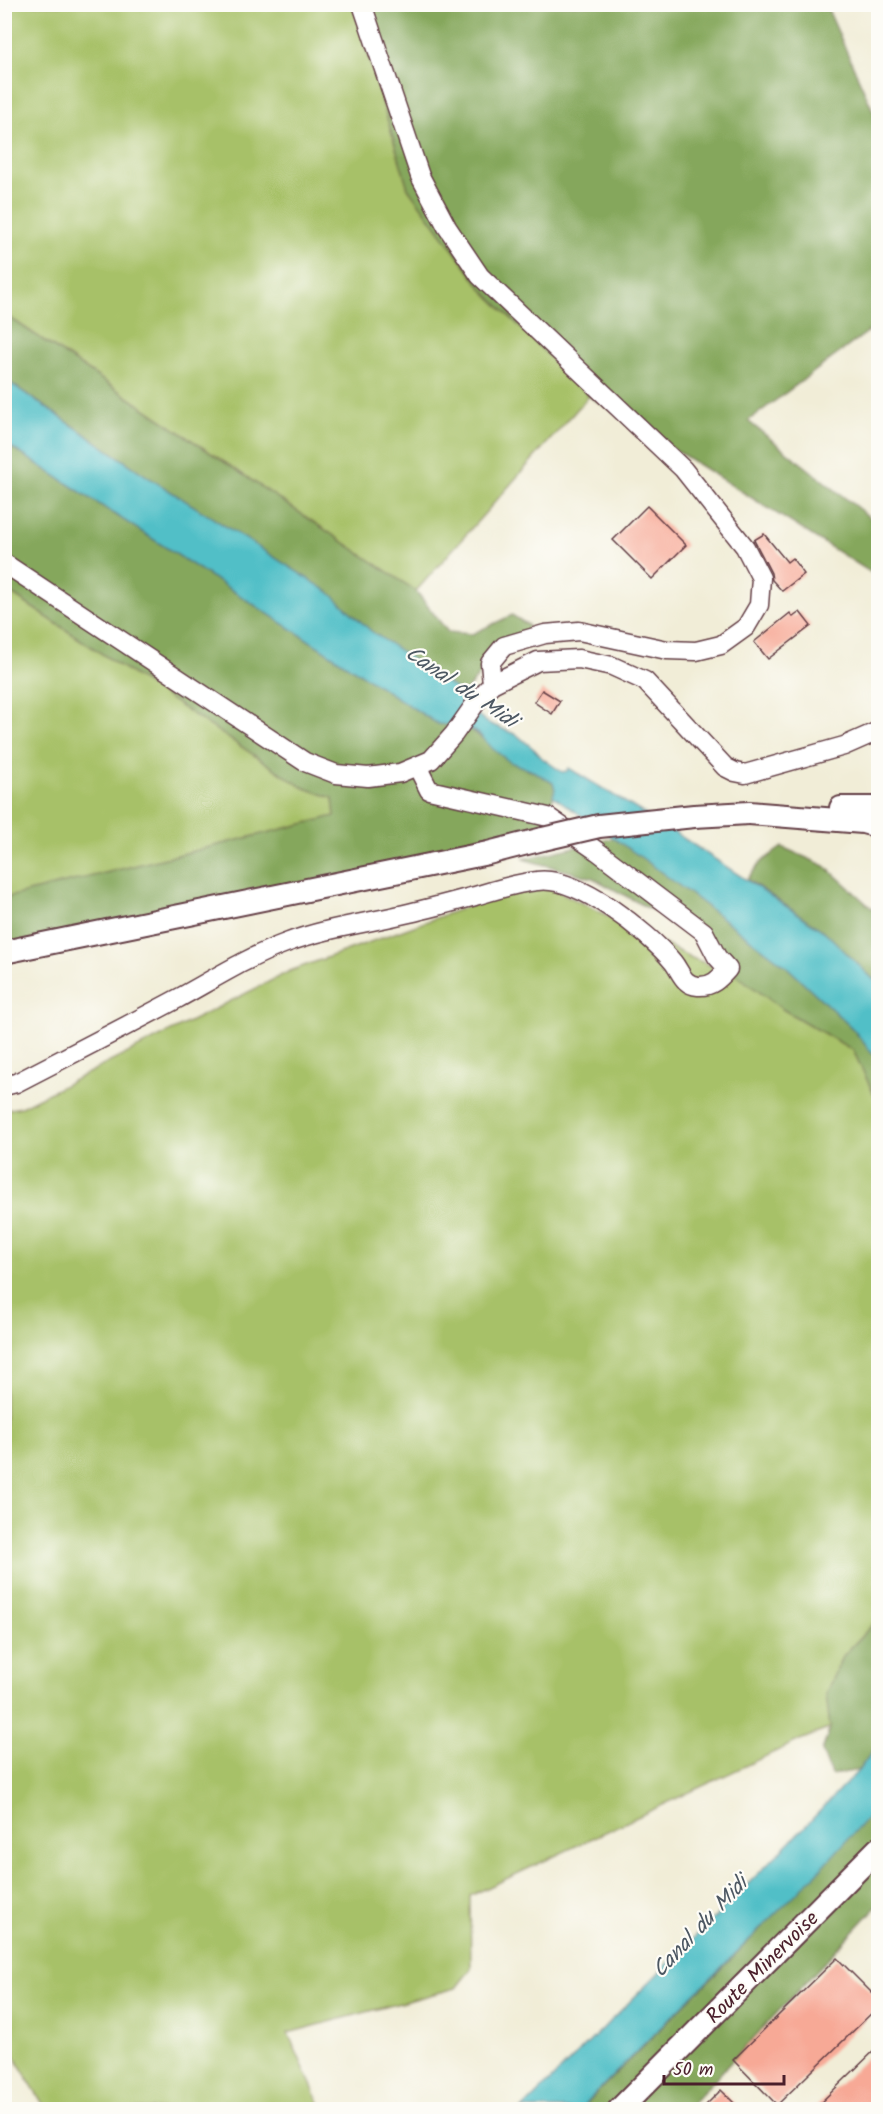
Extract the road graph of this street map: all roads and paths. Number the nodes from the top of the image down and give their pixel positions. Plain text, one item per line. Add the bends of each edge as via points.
1 (362, 4) edge
2 (4, 563) edge
3 (486, 690) junction
4 (879, 731) edge
5 (417, 766) junction
6 (879, 808) edge
7 (792, 815) junction
8 (879, 826) edge
9 (4, 952) edge
10 (4, 1086) edge
11 (879, 1849) edge
12 (619, 2109) edge

1 - 3 street via 420,176 447,227 480,276 682,469 745,547 761,578 755,612 746,627 721,645 696,651 667,650 579,631 545,633 504,646 490,663
2 - 5 street via 306,762 336,774 368,777 400,773
3 - 4 street via 538,661 579,659 612,666 645,681 725,766 745,774 844,746
3 - 5 street via 431,760
5 - 10 street via 429,790 548,817 704,932 728,969 715,983 697,986 683,980 674,963 609,906 573,887 539,880 285,943
6 - 7 main road via 830,808
7 - 8 main road
7 - 9 main road, bridge via 694,816 599,826 488,853
11 - 12 main road, Route Minervoise

